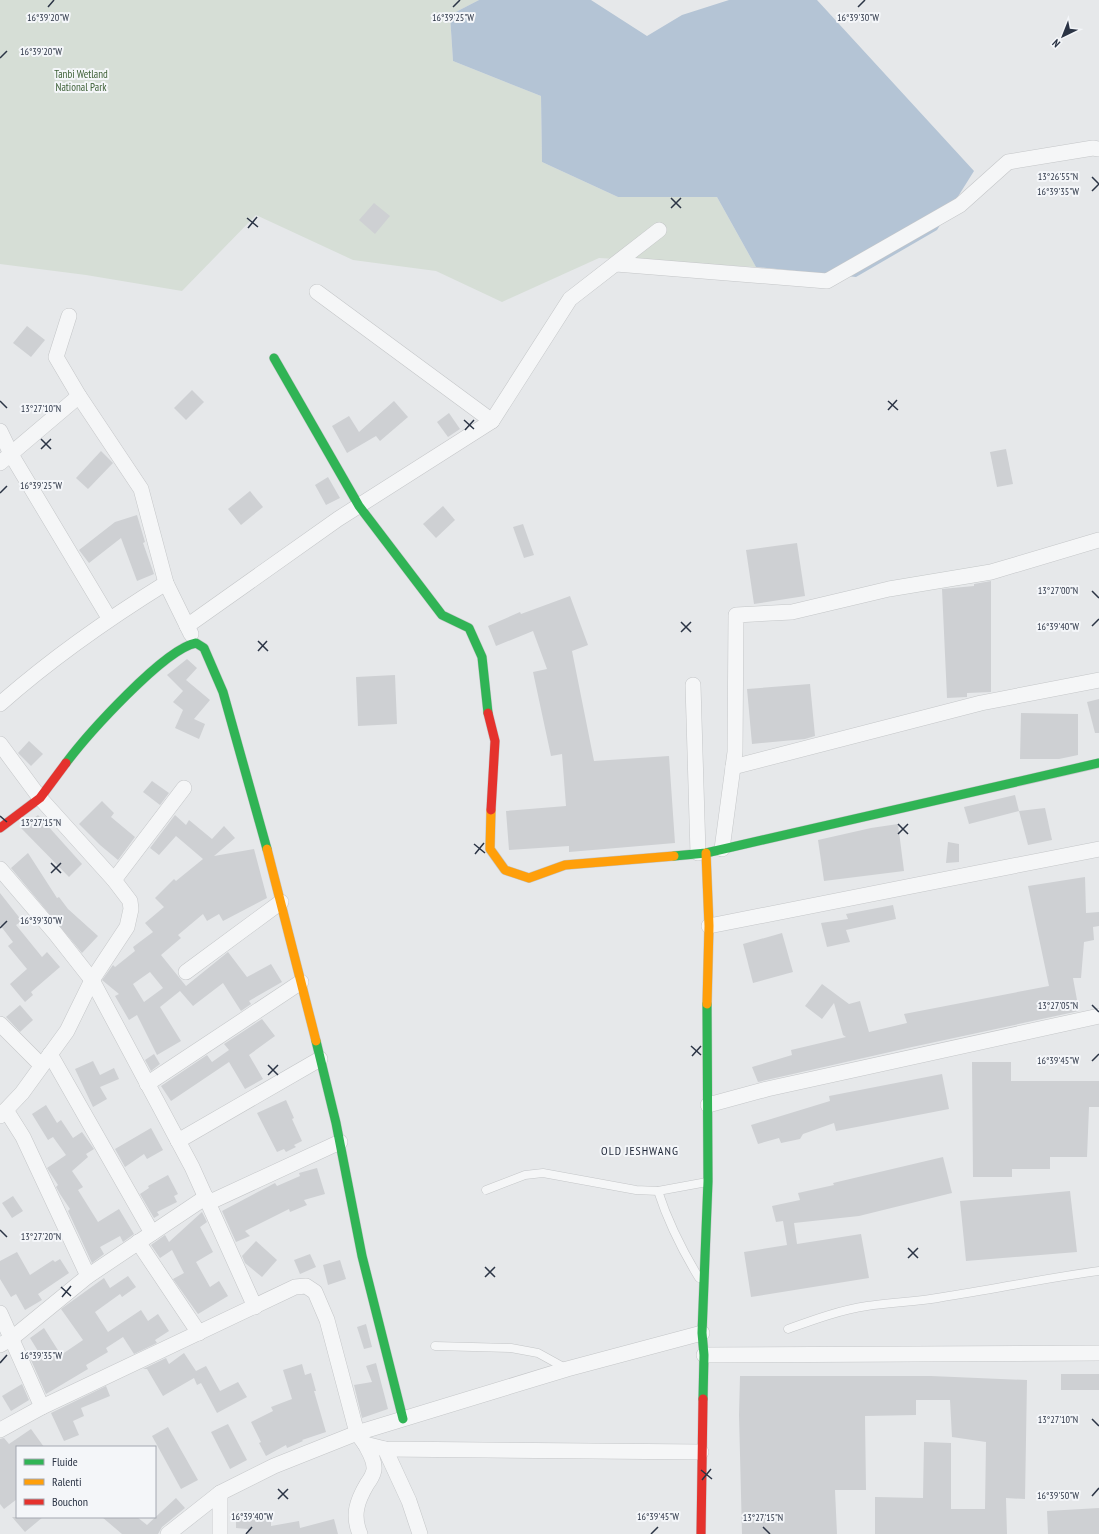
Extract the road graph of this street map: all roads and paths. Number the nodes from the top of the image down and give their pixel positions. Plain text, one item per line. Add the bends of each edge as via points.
1 (1099, 149) edge
2 (659, 230) dead end
3 (616, 264) junction
4 (317, 292) dead end
5 (69, 316) dead end
6 (274, 358) dead end
7 (79, 396) junction
8 (492, 421) junction
9 (0, 430) edge
10 (6, 459) edge
11 (359, 506) junction
12 (1099, 540) edge
13 (166, 583) junction
14 (109, 618) junction
15 (188, 626) junction
16 (196, 644) junction
17 (1099, 680) edge
18 (693, 685) dead end
19 (0, 704) edge
20 (0, 744) edge
21 (1099, 763) edge
22 (733, 767) junction
23 (184, 788) dead end
24 (40, 798) junction
25 (0, 828) edge
26 (722, 849) junction
27 (1099, 849) edge
28 (702, 853) junction
29 (0, 869) edge
30 (114, 880) junction
31 (281, 902) junction
32 (710, 926) junction
33 (186, 972) dead end
34 (92, 980) junction
35 (301, 982) junction
36 (1099, 1016) edge
37 (0, 1024) edge
38 (320, 1059) junction
39 (45, 1060) junction
40 (147, 1084) junction
41 (708, 1104) junction
42 (3, 1113) edge
43 (178, 1141) junction
44 (340, 1142) junction
45 (708, 1182) junction
46 (486, 1190) dead end
47 (658, 1191) junction
48 (207, 1200) junction
49 (152, 1233) junction
50 (138, 1242) junction
51 (1099, 1271) edge
52 (88, 1276) junction
53 (704, 1285) junction
54 (255, 1306) junction
55 (0, 1313) edge
56 (788, 1329) dead end
57 (702, 1332) junction
58 (199, 1333) junction
59 (6, 1342) edge
60 (435, 1346) dead end
61 (1099, 1353) edge
62 (704, 1355) junction
63 (566, 1369) junction
64 (42, 1407) junction
65 (403, 1419) junction
66 (0, 1430) edge
67 (361, 1438) junction
68 (385, 1449) junction
69 (701, 1452) junction
70 (220, 1493) junction
71 (168, 1534) edge
72 (220, 1534) edge
73 (360, 1534) edge
74 (420, 1534) edge
75 (701, 1534) edge

1 - 3 street via 1008,162 960,205 827,281
2 - 3 street
3 - 8 street via 570,299
4 - 8 street
5 - 7 street via 56,356
6 - 11 street
7 - 10 street
7 - 13 street via 140,488
8 - 11 street
9 - 10 street
10 - 14 street
11 - 15 street
11 - 28 street via 442,615 469,628 482,657 486,705 496,740 491,790 490,849 505,870 529,878 565,865
12 - 22 street via 991,572 890,589 792,612 736,615
13 - 14 street
13 - 15 street
14 - 19 street
15 - 16 street
16 - 24 street via 181,648 165,660 107,716 82,742
16 - 31 street via 204,648 223,692
17 - 22 street via 981,703
18 - 28 street
20 - 24 street
21 - 26 street
22 - 26 street
23 - 30 street
24 - 25 street
24 - 30 street
26 - 28 street
27 - 32 street
28 - 32 street
29 - 34 street
30 - 34 street via 130,901 130,919
31 - 33 street
31 - 35 street
32 - 41 street via 706,1046
34 - 39 street via 67,1031
34 - 40 street
35 - 38 street
35 - 40 street
36 - 41 street
37 - 39 street
38 - 43 street
38 - 44 street
39 - 42 street via 22,1093
39 - 49 street
40 - 43 street
41 - 45 street
42 - 52 street via 23,1137
43 - 48 street
44 - 48 street
44 - 65 street via 362,1256
45 - 47 lane
45 - 53 street
46 - 47 lane via 525,1175 543,1173 636,1190
47 - 53 lane via 681,1247
48 - 49 street
48 - 54 street
49 - 50 street
50 - 52 street
50 - 58 street
51 - 56 lane via 1038,1279 903,1304 866,1306 835,1313
52 - 59 street
53 - 57 street
54 - 58 street
54 - 67 street via 295,1287 306,1286 315,1292 327,1320
55 - 59 street
57 - 62 street
57 - 63 street
58 - 64 street
59 - 64 street
60 - 63 lane via 511,1348 538,1353
61 - 62 street
62 - 69 street
63 - 65 street
64 - 66 street
65 - 67 street
67 - 68 street
67 - 70 street via 274,1466
67 - 73 street via 374,1462 374,1472 360,1496 355,1512
68 - 69 street
68 - 74 street via 409,1501
69 - 75 street
70 - 71 street
70 - 72 street

